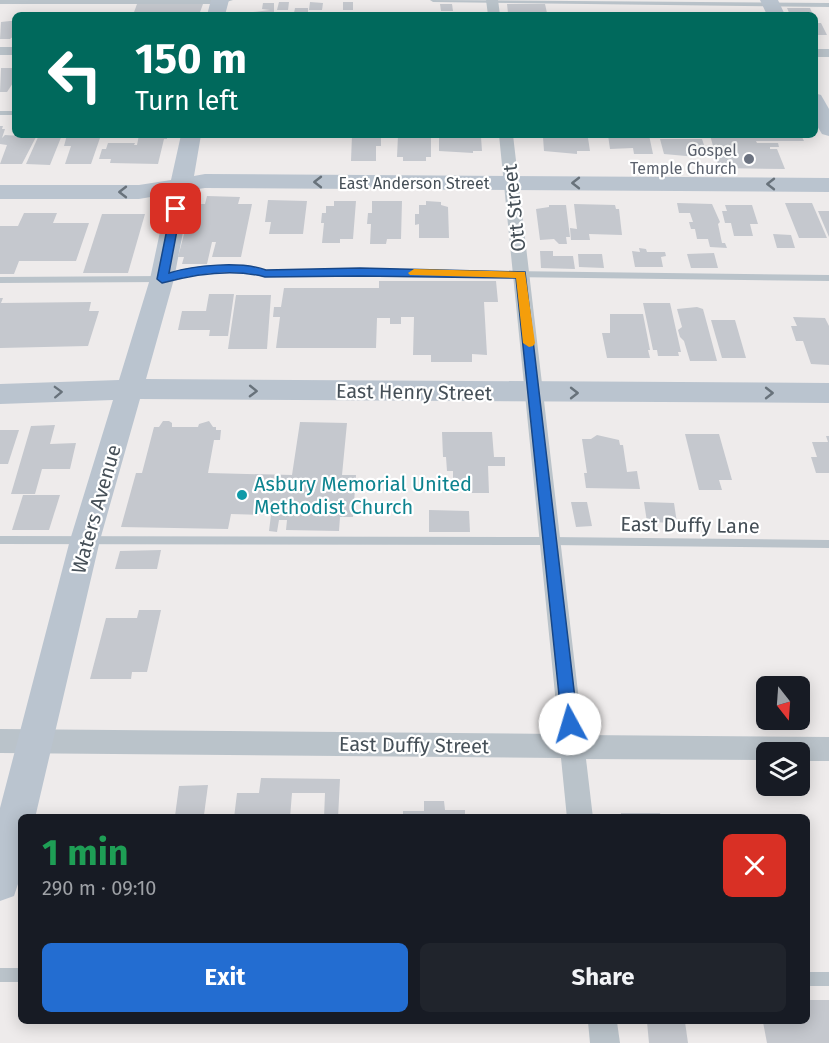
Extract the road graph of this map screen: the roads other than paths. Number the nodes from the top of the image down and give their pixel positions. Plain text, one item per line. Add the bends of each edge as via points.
1 (433, 0) edge
2 (492, 0) edge
3 (0, 2) edge
4 (221, 4) edge
5 (829, 5) edge
6 (772, 6) edge
7 (190, 138) edge
8 (506, 138) edge
9 (511, 183) junction
10 (829, 185) edge
11 (181, 186) junction
12 (0, 192) edge
13 (521, 274) junction
14 (829, 278) edge
15 (162, 279) junction
16 (0, 280) edge
17 (130, 389) junction
18 (535, 393) junction
19 (829, 393) edge
20 (0, 394) edge
21 (0, 540) edge
22 (85, 540) junction
23 (550, 541) junction
24 (829, 544) edge
25 (0, 741) edge
26 (35, 741) junction
27 (572, 747) junction
28 (829, 749) edge
29 (580, 814) edge
30 (0, 882) edge
31 (0, 975) edge
32 (18, 975) edge
33 (810, 979) edge
34 (829, 979) edge
35 (603, 1024) edge
36 (605, 1043) edge

1 - 2 lane
2 - 6 lane
3 - 4 lane
5 - 6 lane
7 - 11 main road, Waters Avenue
8 - 9 street, Ott Street
10 -> 9 main road, East Anderson Street
9 -> 11 main road, East Anderson Street via 205,181
9 - 13 street, Ott Street
11 -> 12 main road, East Anderson Street via 139,192
11 - 15 main road, Waters Avenue
13 - 14 lane
13 - 15 lane via 265,274 252,269 186,271
13 - 18 street, Ott Street
15 - 16 lane
15 - 17 main road, Waters Avenue
17 -> 18 main road, East Henry Street
20 -> 17 main road, East Henry Street
17 - 22 main road, Waters Avenue
18 -> 19 main road, East Henry Street
18 - 23 street, Ott Street
21 - 22 lane, East Duffy Lane
22 - 23 lane, East Duffy Lane
22 - 26 main road, Waters Avenue
23 - 24 lane, East Duffy Lane
23 - 27 street, Ott Street
25 - 26 street, East Duffy Street
26 - 27 street, East Duffy Street
26 - 30 main road, Waters Avenue
27 - 28 street, East Duffy Street
27 - 29 street, Ott Street
31 - 32 lane
33 - 34 lane
35 - 36 street

